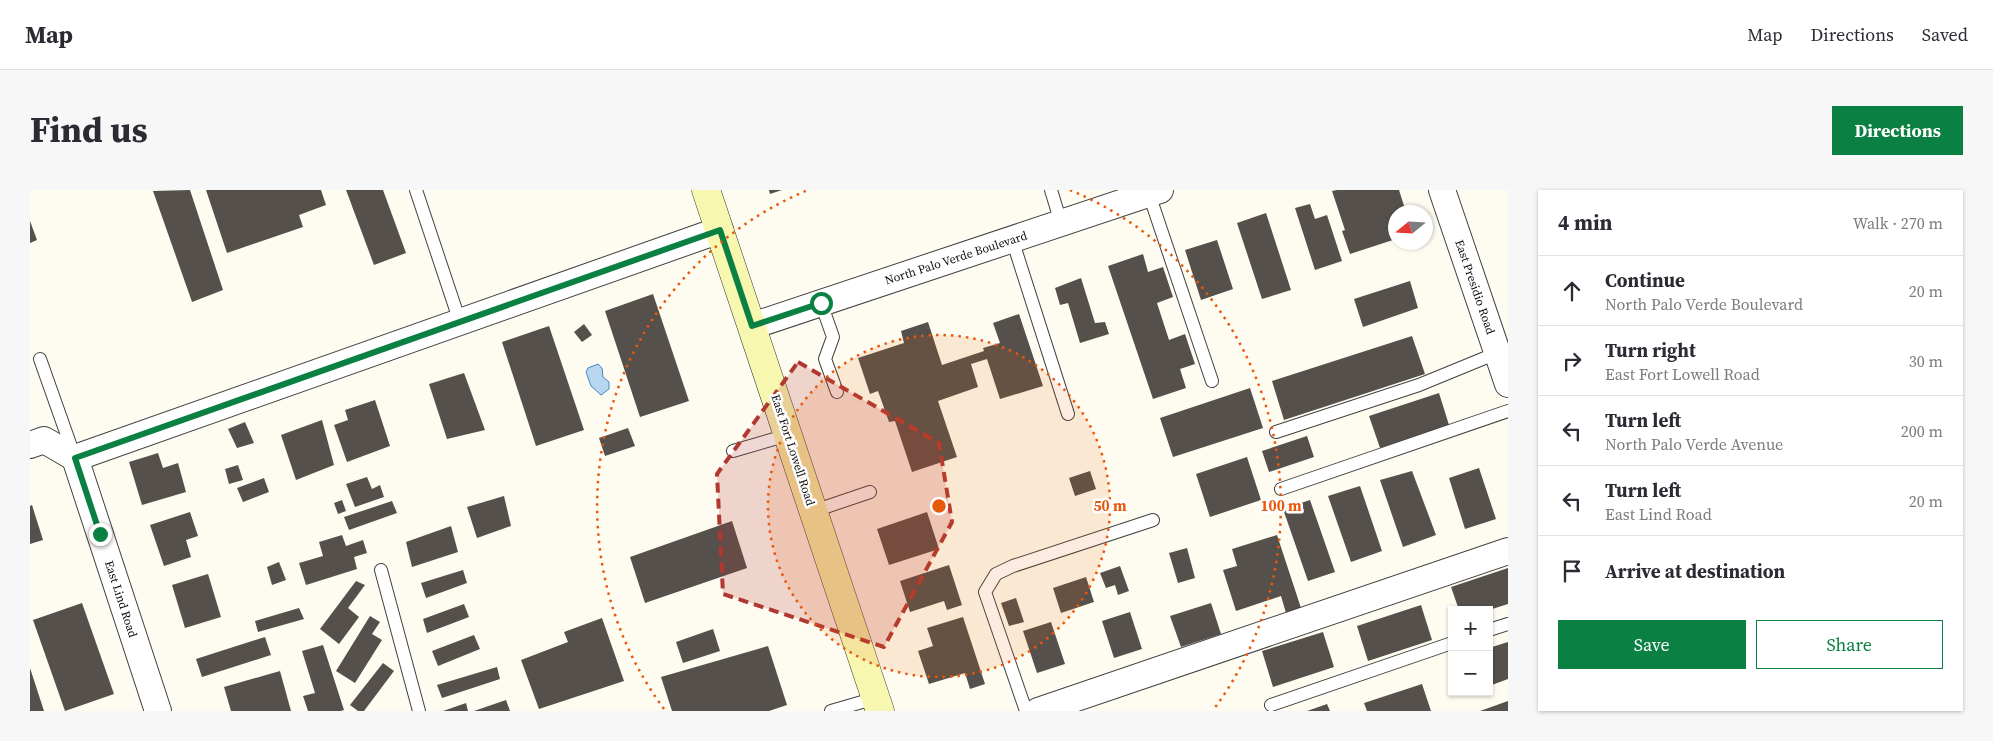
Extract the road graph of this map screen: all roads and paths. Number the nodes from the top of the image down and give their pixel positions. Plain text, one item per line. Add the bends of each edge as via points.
1 (416, 190) edge
2 (706, 190) edge
3 (1051, 190) edge
4 (1442, 190) edge
5 (1155, 192) edge
6 (1061, 223) junction
7 (720, 230) junction
8 (1012, 239) junction
9 (821, 303) junction
10 (460, 322) junction
11 (752, 326) junction
12 (1497, 353) junction
13 (40, 360) dead end
14 (1212, 380) dead end
15 (1508, 384) edge
16 (836, 392) dead end
17 (1508, 412) edge
18 (1068, 414) dead end
19 (1276, 432) dead end
20 (788, 435) junction
21 (30, 445) edge
22 (733, 451) dead end
23 (75, 458) junction
24 (1281, 489) dead end
25 (870, 492) dead end
26 (814, 511) junction
27 (1153, 520) dead end
28 (1508, 551) edge
29 (380, 570) dead end
30 (1508, 624) edge
31 (1493, 629) edge
32 (1448, 644) edge
33 (878, 705) edge
34 (1271, 705) dead end
35 (158, 711) edge
36 (419, 711) edge
37 (831, 711) edge
38 (1026, 711) edge
39 (1038, 711) edge

1 - 10 lane
2 - 7 main road, East Fort Lowell Road
3 - 6 lane
4 - 12 street, East Presidio Road
5 - 6 street, North Palo Verde Boulevard
5 - 14 lane
6 - 8 street, North Palo Verde Boulevard
7 - 10 street
7 - 11 main road, East Fort Lowell Road
8 - 9 street, North Palo Verde Boulevard
8 - 18 lane
9 - 11 street, North Palo Verde Boulevard
9 - 16 lane via 833,337 825,359
10 - 23 street
11 - 20 main road, East Fort Lowell Road
12 - 15 street, East Presidio Road
12 - 19 lane via 1419,385
13 - 23 lane
17 - 24 lane
20 - 22 lane
20 - 26 main road, East Fort Lowell Road
21 - 23 street via 44,440
23 - 35 street, East Lind Road
25 - 26 lane
26 - 33 main road, East Fort Lowell Road
27 - 38 lane via 996,574 985,592
28 - 39 street
29 - 36 lane
30 - 31 lane
32 - 34 lane
33 - 37 lane

